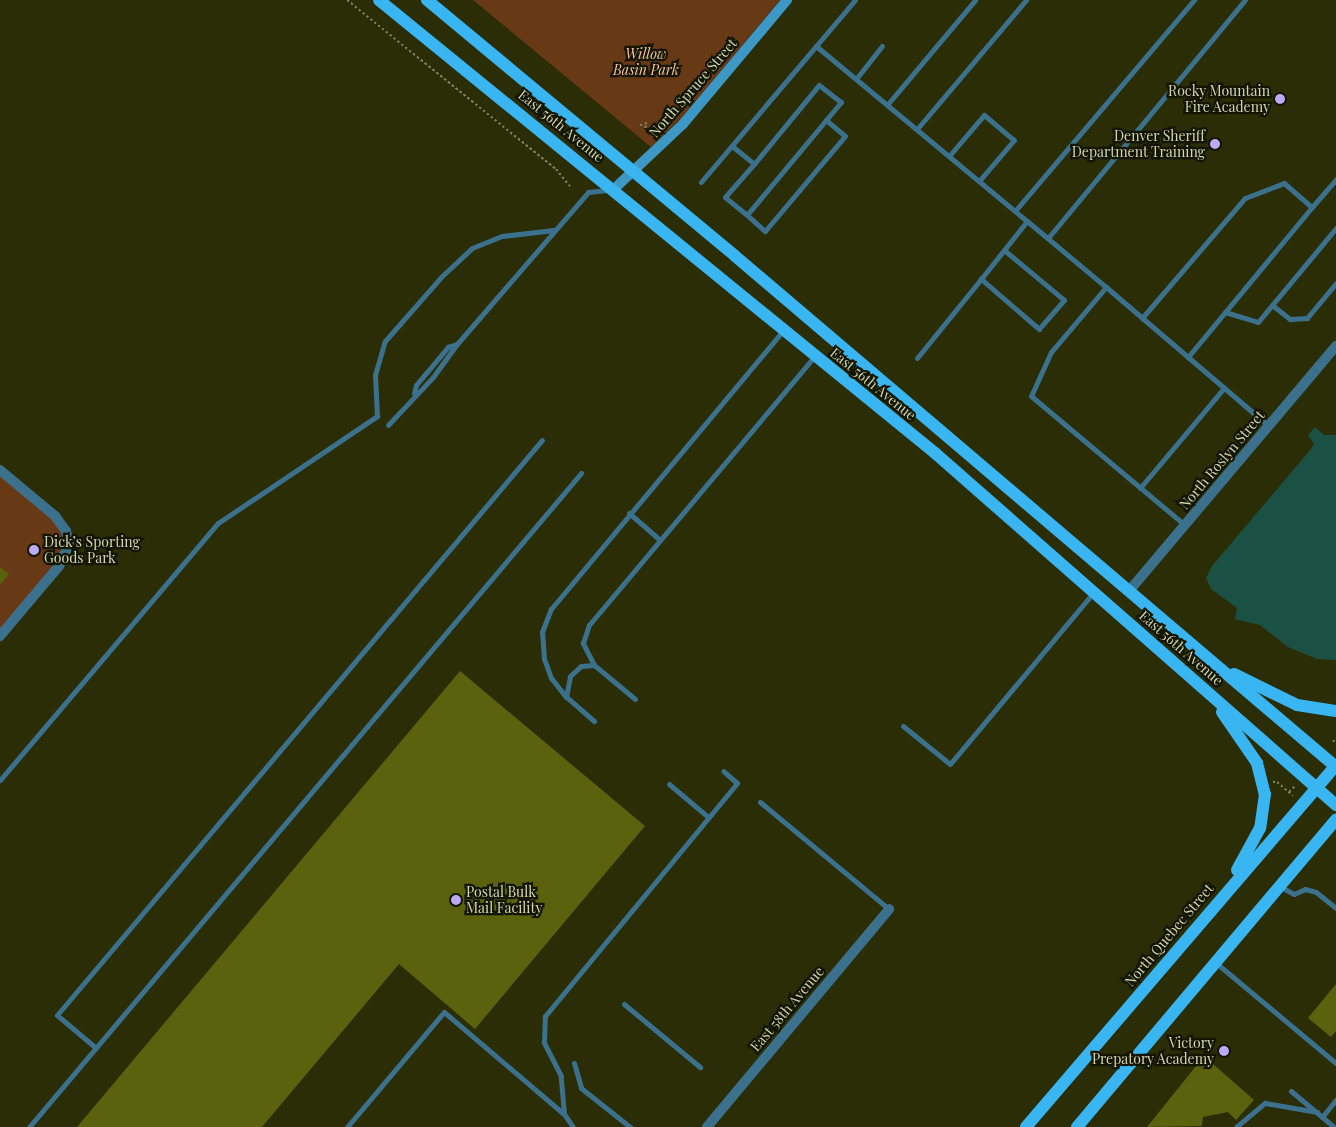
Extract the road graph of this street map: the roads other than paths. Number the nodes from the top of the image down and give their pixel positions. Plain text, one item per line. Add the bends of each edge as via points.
1 (379, 0) edge
2 (427, 0) edge
3 (787, 0) edge
4 (855, 0) edge
5 (975, 0) edge
6 (1026, 0) edge
7 (1194, 0) edge
8 (1245, 0) edge
9 (816, 46) junction
10 (882, 46) dead end
11 (856, 79) junction
12 (887, 105) junction
13 (826, 120) junction
14 (917, 129) junction
15 (732, 146) junction
16 (949, 156) junction
17 (754, 164) junction
18 (634, 171) junction
19 (1336, 179) edge
20 (979, 181) junction
21 (702, 182) dead end
22 (614, 189) junction
23 (1312, 207) junction
24 (1015, 211) junction
25 (747, 215) junction
26 (1027, 220) junction
27 (1336, 228) edge
28 (554, 230) junction
29 (1048, 238) junction
30 (1004, 250) junction
31 (981, 279) junction
32 (1336, 283) edge
33 (1106, 287) junction
34 (1272, 305) junction
35 (1225, 312) junction
36 (1142, 318) junction
37 (783, 331) junction
38 (1336, 346) edge
39 (815, 356) junction
40 (1188, 357) junction
41 (917, 358) dead end
42 (1224, 388) junction
43 (388, 425) dead end
44 (1269, 426) junction
45 (542, 440) dead end
46 (0, 471) edge
47 (581, 473) dead end
48 (1140, 488) junction
49 (629, 514) junction
50 (1185, 526) junction
51 (660, 540) junction
52 (1094, 591) junction
53 (1129, 591) junction
54 (0, 636) edge
55 (594, 665) junction
56 (1217, 666) junction
57 (1202, 686) junction
58 (566, 697) junction
59 (635, 698) dead end
60 (1336, 710) edge
61 (594, 721) dead end
62 (903, 726) dead end
63 (1336, 766) edge
64 (723, 771) dead end
65 (0, 780) edge
66 (669, 784) dead end
67 (1316, 787) junction
68 (760, 802) dead end
69 (1336, 805) edge
70 (708, 817) junction
71 (1336, 819) edge
72 (1279, 886) junction
73 (1214, 905) junction
74 (1336, 908) edge
75 (889, 909) joint
76 (1215, 962) junction
77 (624, 1004) dead end
78 (96, 1048) junction
79 (1336, 1062) edge
80 (574, 1063) dead end
81 (700, 1067) dead end
82 (1291, 1091) dead end
83 (1336, 1100) edge
84 (1317, 1112) junction
85 (564, 1114) junction
86 (1322, 1117) junction
87 (29, 1127) edge
88 (347, 1127) edge
89 (573, 1127) edge
90 (630, 1127) edge
91 (707, 1127) edge
92 (1026, 1127) edge
93 (1077, 1127) edge
94 (1236, 1127) edge
95 (1334, 1127) edge

1 - 22 main road, East 56th Avenue
2 - 18 main road, East 56th Avenue
3 - 18 street, North Spruce Street via 683,124
4 - 9 lane
5 - 12 lane
6 - 14 lane
7 - 24 lane
8 - 29 lane
9 - 11 lane
9 - 15 lane
10 - 11 lane
11 - 12 lane
12 - 14 lane
13 - 17 lane via 841,102 820,84
13 - 25 lane
13 - 25 lane via 845,136 778,217 765,232
14 - 16 lane
15 - 17 lane
15 - 21 lane
16 - 20 lane
16 - 20 lane via 984,115 1014,140
17 - 25 lane via 725,197
18 - 22 street, North Spruce Street
18 - 53 main road, East 56th Avenue
19 - 23 lane
20 - 24 lane
22 - 28 lane via 588,192
22 - 37 main road, East 56th Avenue
23 - 35 lane
23 - 36 lane via 1284,183 1245,198
24 - 26 lane
26 - 29 lane
26 - 30 lane
27 - 34 lane
28 - 43 lane via 433,377 414,393
28 - 65 lane via 502,236 472,248 441,277 385,341 375,375 377,416 218,523
29 - 33 lane
30 - 31 lane
30 - 31 lane via 1064,300 1039,329
31 - 41 lane
32 - 34 lane via 1307,318 1290,319
33 - 36 lane
33 - 48 lane via 1051,352 1031,396
34 - 35 lane via 1258,322
35 - 40 lane
36 - 40 lane
37 - 39 main road, East 56th Avenue
37 - 49 lane
38 - 44 street, North Roslyn Street
39 - 51 lane
39 - 52 main road, East 56th Avenue
40 - 42 lane
42 - 44 lane
42 - 48 lane
44 - 50 street, North Roslyn Street
45 - 78 lane via 57,1014
46 - 54 street via 55,516 66,530 69,544 59,566
47 - 78 lane
48 - 50 lane
49 - 51 lane
49 - 58 lane via 551,609 542,632 544,659 550,678
50 - 53 street, North Roslyn Street
51 - 55 lane via 589,625 583,643
52 - 57 main road, East 56th Avenue
52 - 62 lane via 950,764
53 - 56 main road, East 56th Avenue
55 - 58 lane via 581,666 570,676
55 - 59 lane
56 - 60 main road via 1297,705
56 - 63 main road, East 56th Avenue
57 - 67 main road, East 56th Avenue
57 - 73 main road via 1252,753 1262,772 1265,794 1257,835
58 - 61 lane
63 - 67 main road, North Quebec Street
64 - 70 lane via 737,782
66 - 70 lane
67 - 69 main road, East 56th Avenue
67 - 73 main road, North Quebec Street
68 - 75 lane
70 - 85 lane via 548,1008 542,1026 544,1042 563,1081
71 - 72 main road
72 - 74 lane via 1294,894 1305,889 1316,892
72 - 76 main road
73 - 92 main road, North Quebec Street
75 - 91 street, East 58th Avenue
76 - 79 lane
76 - 93 main road
77 - 81 lane
78 - 87 lane
80 - 90 lane via 581,1088
82 - 84 lane
83 - 86 lane
84 - 86 lane
84 - 94 lane via 1265,1103
85 - 88 lane via 444,1012
85 - 89 lane
86 - 95 lane

